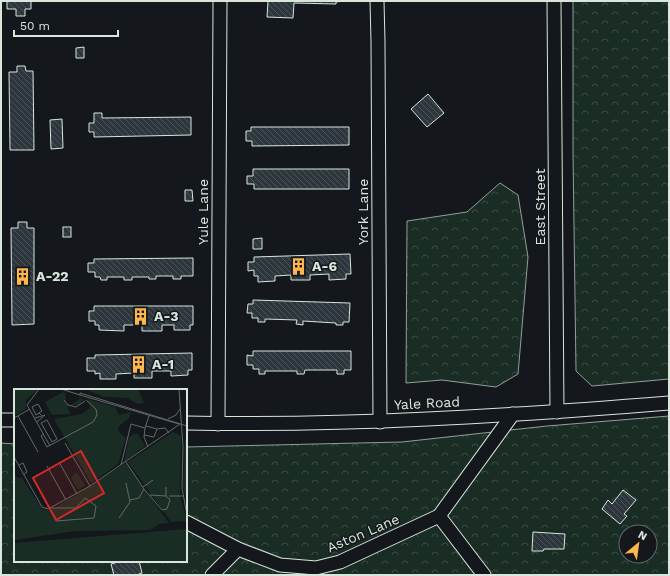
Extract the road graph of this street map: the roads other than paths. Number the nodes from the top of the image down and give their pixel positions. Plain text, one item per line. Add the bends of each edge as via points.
1 (220, 1) edge
2 (377, 1) edge
3 (554, 1) edge
4 (669, 403) edge
5 (557, 412) junction
6 (512, 414) junction
7 (1, 420) edge
8 (14, 420) edge
9 (380, 422) junction
10 (187, 423) edge
11 (218, 424) junction
12 (439, 516) junction
13 (187, 523) edge
14 (238, 549) junction
15 (212, 575) edge
16 (484, 575) edge

1 - 11 street, Yule Lane
2 - 9 street, York Lane
3 - 5 street, East Street
4 - 5 street, Yale Road
5 - 6 street, Yale Road
6 - 9 street, Yale Road
6 - 12 street, Aston Lane
7 - 8 street
9 - 11 street, Yale Road
10 - 11 street, Yale Road
12 - 14 street, Aston Lane via 340,562 316,568 280,565
12 - 16 street
13 - 14 street, Aston Lane
14 - 15 street

